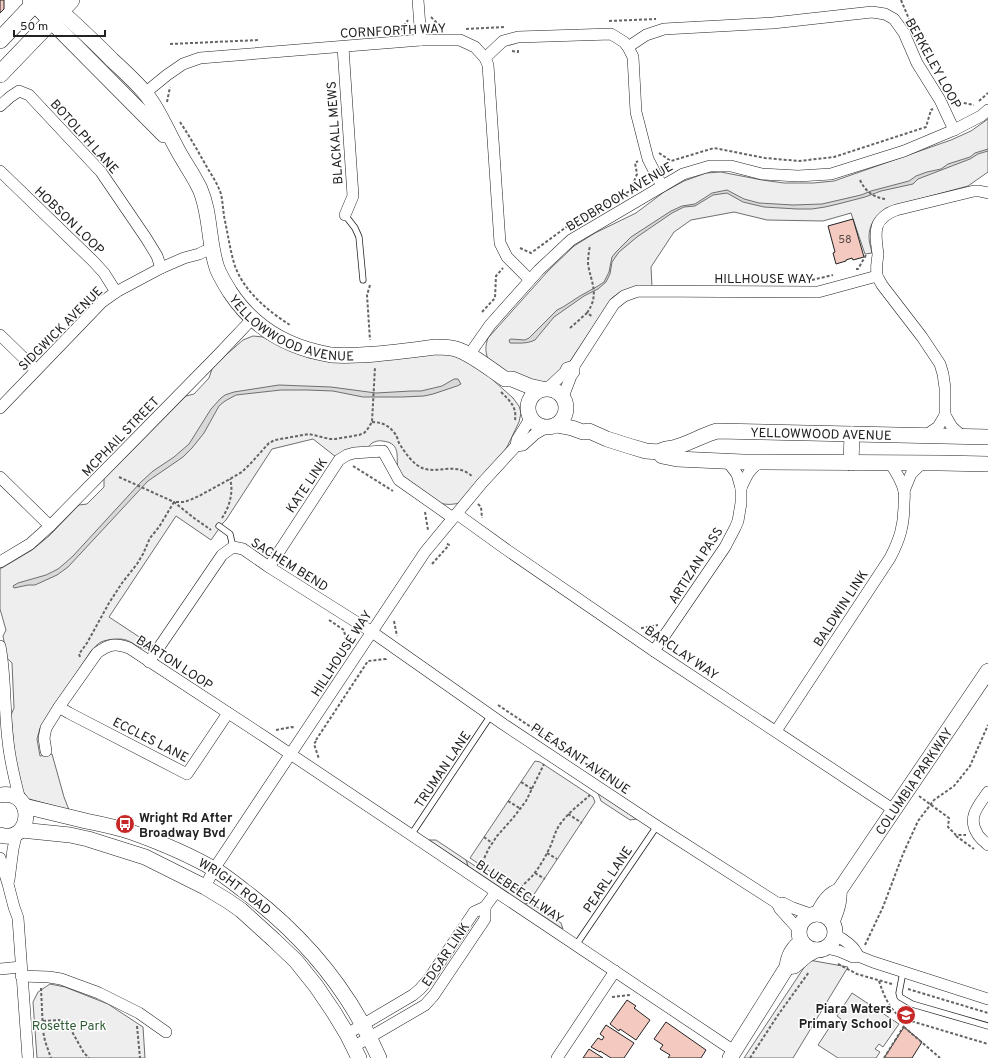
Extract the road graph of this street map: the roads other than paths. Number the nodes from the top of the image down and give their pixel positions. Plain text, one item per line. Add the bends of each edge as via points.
1 (418, 0) edge
2 (48, 5) edge
3 (0, 40) edge
4 (421, 40) junction
5 (343, 47) junction
6 (628, 47) junction
7 (485, 58) junction
8 (0, 74) edge
9 (145, 93) junction
10 (0, 106) edge
11 (988, 110) edge
12 (954, 130) junction
13 (176, 147) junction
14 (0, 171) edge
15 (662, 186) junction
16 (988, 193) edge
17 (345, 215) joint
18 (212, 249) junction
19 (161, 268) junction
20 (877, 276) junction
21 (363, 279) road end
22 (530, 280) junction
23 (116, 292) junction
24 (252, 320) junction
25 (0, 335) edge
26 (469, 355) junction
27 (574, 366) junction
28 (36, 370) junction
29 (501, 384) junction
30 (545, 389) junction
31 (564, 404) junction
32 (0, 408) edge
33 (529, 412) junction
34 (945, 414) junction
35 (551, 426) junction
36 (589, 431) junction
37 (852, 434) junction
38 (926, 435) junction
39 (962, 436) junction
40 (988, 437) edge
41 (516, 446) junction
42 (659, 452) junction
43 (727, 461) junction
44 (760, 462) junction
45 (852, 463) junction
46 (890, 463) junction
47 (922, 463) junction
48 (988, 464) edge
49 (0, 477) edge
50 (742, 488) junction
51 (904, 492) junction
52 (455, 516) junction
53 (50, 526) junction
54 (219, 526) dead end
55 (233, 546) junction
56 (0, 562) edge
57 (269, 567) junction
58 (372, 632) junction
59 (0, 646) edge
60 (654, 651) junction
61 (149, 662) junction
62 (988, 671) edge
63 (59, 707) junction
64 (228, 713) junction
65 (491, 715) junction
66 (776, 731) junction
67 (46, 751) dead end
68 (291, 755) junction
69 (988, 792) edge
70 (0, 795) edge
71 (22, 803) junction
72 (894, 810) junction
73 (657, 826) junction
74 (19, 831) junction
75 (0, 835) edge
76 (411, 835) junction
77 (988, 845) edge
78 (0, 858) edge
79 (214, 869) junction
80 (8, 884) junction
81 (205, 887) junction
82 (839, 891) junction
83 (496, 892) junction
84 (777, 904) junction
85 (815, 915) junction
86 (833, 928) junction
87 (800, 936) junction
88 (576, 945) junction
89 (821, 949) junction
90 (858, 956) junction
91 (787, 967) junction
92 (0, 969) edge
93 (615, 971) junction
94 (21, 972) junction
95 (904, 972) junction
96 (988, 999) edge
97 (988, 1026) edge
98 (367, 1030) junction
99 (166, 1032) dead end
100 (353, 1046) edge
101 (732, 1054) edge
102 (28, 1058) edge
103 (379, 1058) edge
104 (557, 1058) edge

1 - 4 street
2 - 3 main road
2 - 8 main road
2 - 9 street, YELLOWWOOD AVENUE via 104,52
2 - 13 street, YELLOWWOOD AVENUE
4 - 5 street, CORNFORTH WAY
4 - 7 street, CORNFORTH WAY via 460,40 475,46
5 - 9 street, CORNFORTH WAY via 200,58 183,64
5 - 17 street, BLACKALL MEWS via 353,196
6 - 7 street via 611,34 518,37 503,41
6 - 12 street, BERKELEY LOOP via 664,29 872,12 885,14 894,19 904,33 916,63 943,106
6 - 15 street via 633,57 636,112 647,156
7 - 22 street via 488,65 500,243 507,257
9 - 13 street, YELLOWWOOD AVENUE via 155,106
10 - 19 street, BOTOLPH LANE via 19,91 29,95 101,172 146,238
11 - 12 street, BEDBROOK AVENUE
12 - 15 street, BEDBROOK AVENUE via 904,151 831,174 762,174 731,166 710,166 683,174
13 - 18 street, YELLOWWOOD AVENUE via 200,188 207,211
14 - 23 street, HOBSON LOOP via 94,262
15 - 22 street, BEDBROOK AVENUE via 571,240
16 - 20 street via 974,191 885,215 876,233
17 - 21 lane via 359,237
18 - 19 street, SIDGWICK AVENUE
18 - 24 street, YELLOWWOOD AVENUE via 223,281
19 - 23 street, SIDGWICK AVENUE
20 - 27 street, HILLHOUSE WAY via 818,292 638,291 624,296 614,304
20 - 34 street via 940,364 945,388
22 - 26 street, BEDBROOK AVENUE via 490,325
23 - 28 street, SIDGWICK AVENUE via 102,302
24 - 26 street, YELLOWWOOD AVENUE via 290,344 329,355 344,356 445,347
24 - 53 street, MCPHAIL STREET
25 - 28 street
26 - 29 street, YELLOWWOOD AVENUE
27 - 30 street, HILLHOUSE WAY via 567,368
27 - 31 street, HILLHOUSE WAY
28 - 32 street, SIDGWICK AVENUE
29 - 30 street, YELLOWWOOD AVENUE via 512,378
29 - 33 street, YELLOWWOOD AVENUE via 508,385 520,394
30 - 31 street via 558,392
30 - 33 street via 530,399
31 - 35 street via 564,417 561,422
31 - 36 street, YELLOWWOOD AVENUE via 573,417 586,424
33 - 35 street via 535,423 540,426
33 - 41 street, HILLHOUSE WAY
34 - 38 street via 938,427
34 - 39 street
35 - 36 street, YELLOWWOOD AVENUE
35 - 41 street, HILLHOUSE WAY via 523,445
36 - 42 street, YELLOWWOOD AVENUE via 629,446
37 - 38 street, YELLOWWOOD AVENUE
37 - 42 street, YELLOWWOOD AVENUE via 717,431
37 - 45 street
38 - 39 street, YELLOWWOOD AVENUE
39 - 40 street, YELLOWWOOD AVENUE
41 - 52 street, HILLHOUSE WAY
42 - 43 street, YELLOWWOOD AVENUE via 662,456 677,459
43 - 44 street, YELLOWWOOD AVENUE
43 - 50 street, ARTIZAN PASS via 737,474
44 - 45 street, YELLOWWOOD AVENUE
44 - 50 street, ARTIZAN PASS via 748,472
45 - 46 street, YELLOWWOOD AVENUE
46 - 47 street, YELLOWWOOD AVENUE
46 - 51 street, BALDWIN LINK
47 - 48 street, YELLOWWOOD AVENUE
47 - 51 street, BALDWIN LINK via 911,474
49 - 53 street
50 - 60 street, ARTIZAN PASS via 740,512 732,536
51 - 66 street, BALDWIN LINK via 903,527 896,546
52 - 57 street, KATE LINK via 399,480 383,451 354,453 339,460
52 - 58 street, HILLHOUSE WAY via 425,552
52 - 60 street, BARCLAY WAY
53 - 56 street, MCPHAIL STREET via 30,544
54 - 55 lane via 230,534
55 - 57 street, SACHEM BEND via 244,549
55 - 61 street, SACHEM BEND via 222,555
57 - 58 street, SACHEM BEND
58 - 65 street, PLEASANT AVENUE
58 - 68 street, HILLHOUSE WAY
59 - 71 street via 12,773
60 - 66 street, BARCLAY WAY
61 - 63 street, BARTON LOOP via 121,645 104,648 93,659
61 - 64 street, BARTON LOOP
62 - 72 street, COLUMBIA PARKWAY
63 - 64 street, ECCLES LANE via 187,774
63 - 67 street, BARTON LOOP via 44,732
64 - 68 street, BARTON LOOP
65 - 73 street, PLEASANT AVENUE
65 - 76 lane, TRUMAN LANE
66 - 72 street, BARCLAY WAY
68 - 76 street, BLUEBEECH WAY
68 - 79 street, HILLHOUSE WAY
69 - 77 street via 975,812 973,824 977,834
70 - 71 street, WRIGHT ROAD via 15,796
71 - 74 street via 26,820
71 - 79 street, WRIGHT ROAD via 153,840
72 - 82 street, COLUMBIA PARKWAY
73 - 84 street, PLEASANT AVENUE
73 - 88 lane, PEARL LANE
74 - 75 street, WRIGHT ROAD via 10,836
74 - 80 street via 13,849
74 - 81 street, WRIGHT ROAD via 70,835 108,845 145,857
76 - 83 street, BLUEBEECH WAY
78 - 80 street
79 - 81 street, HILLHOUSE WAY
79 - 98 street, WRIGHT ROAD via 263,905 307,946 336,982
80 - 94 street via 18,918
81 - 100 street, WRIGHT ROAD via 240,910 296,961 333,1011
82 - 85 street, COLUMBIA PARKWAY via 833,892
82 - 86 street, COLUMBIA PARKWAY
83 - 88 street, BLUEBEECH WAY
83 - 98 street, EDGAR LINK via 485,907 474,912 420,989
84 - 85 street, PLEASANT AVENUE via 783,903
84 - 87 street, PLEASANT AVENUE
85 - 86 street via 828,918
85 - 87 street via 804,920
86 - 89 street via 834,940
86 - 90 street
87 - 89 street via 810,949
87 - 91 street
88 - 93 street, BLUEBEECH WAY
89 - 90 street
89 - 91 street via 807,955 794,966
90 - 95 street
91 - 101 street
92 - 94 street
93 - 101 street, BLUEBEECH WAY
93 - 104 street
94 - 99 street via 61,979 99,993 139,1013
94 - 102 street
95 - 96 street
95 - 97 lane via 900,997 918,1006
98 - 100 street, EDGAR LINK
98 - 103 street, WRIGHT ROAD

